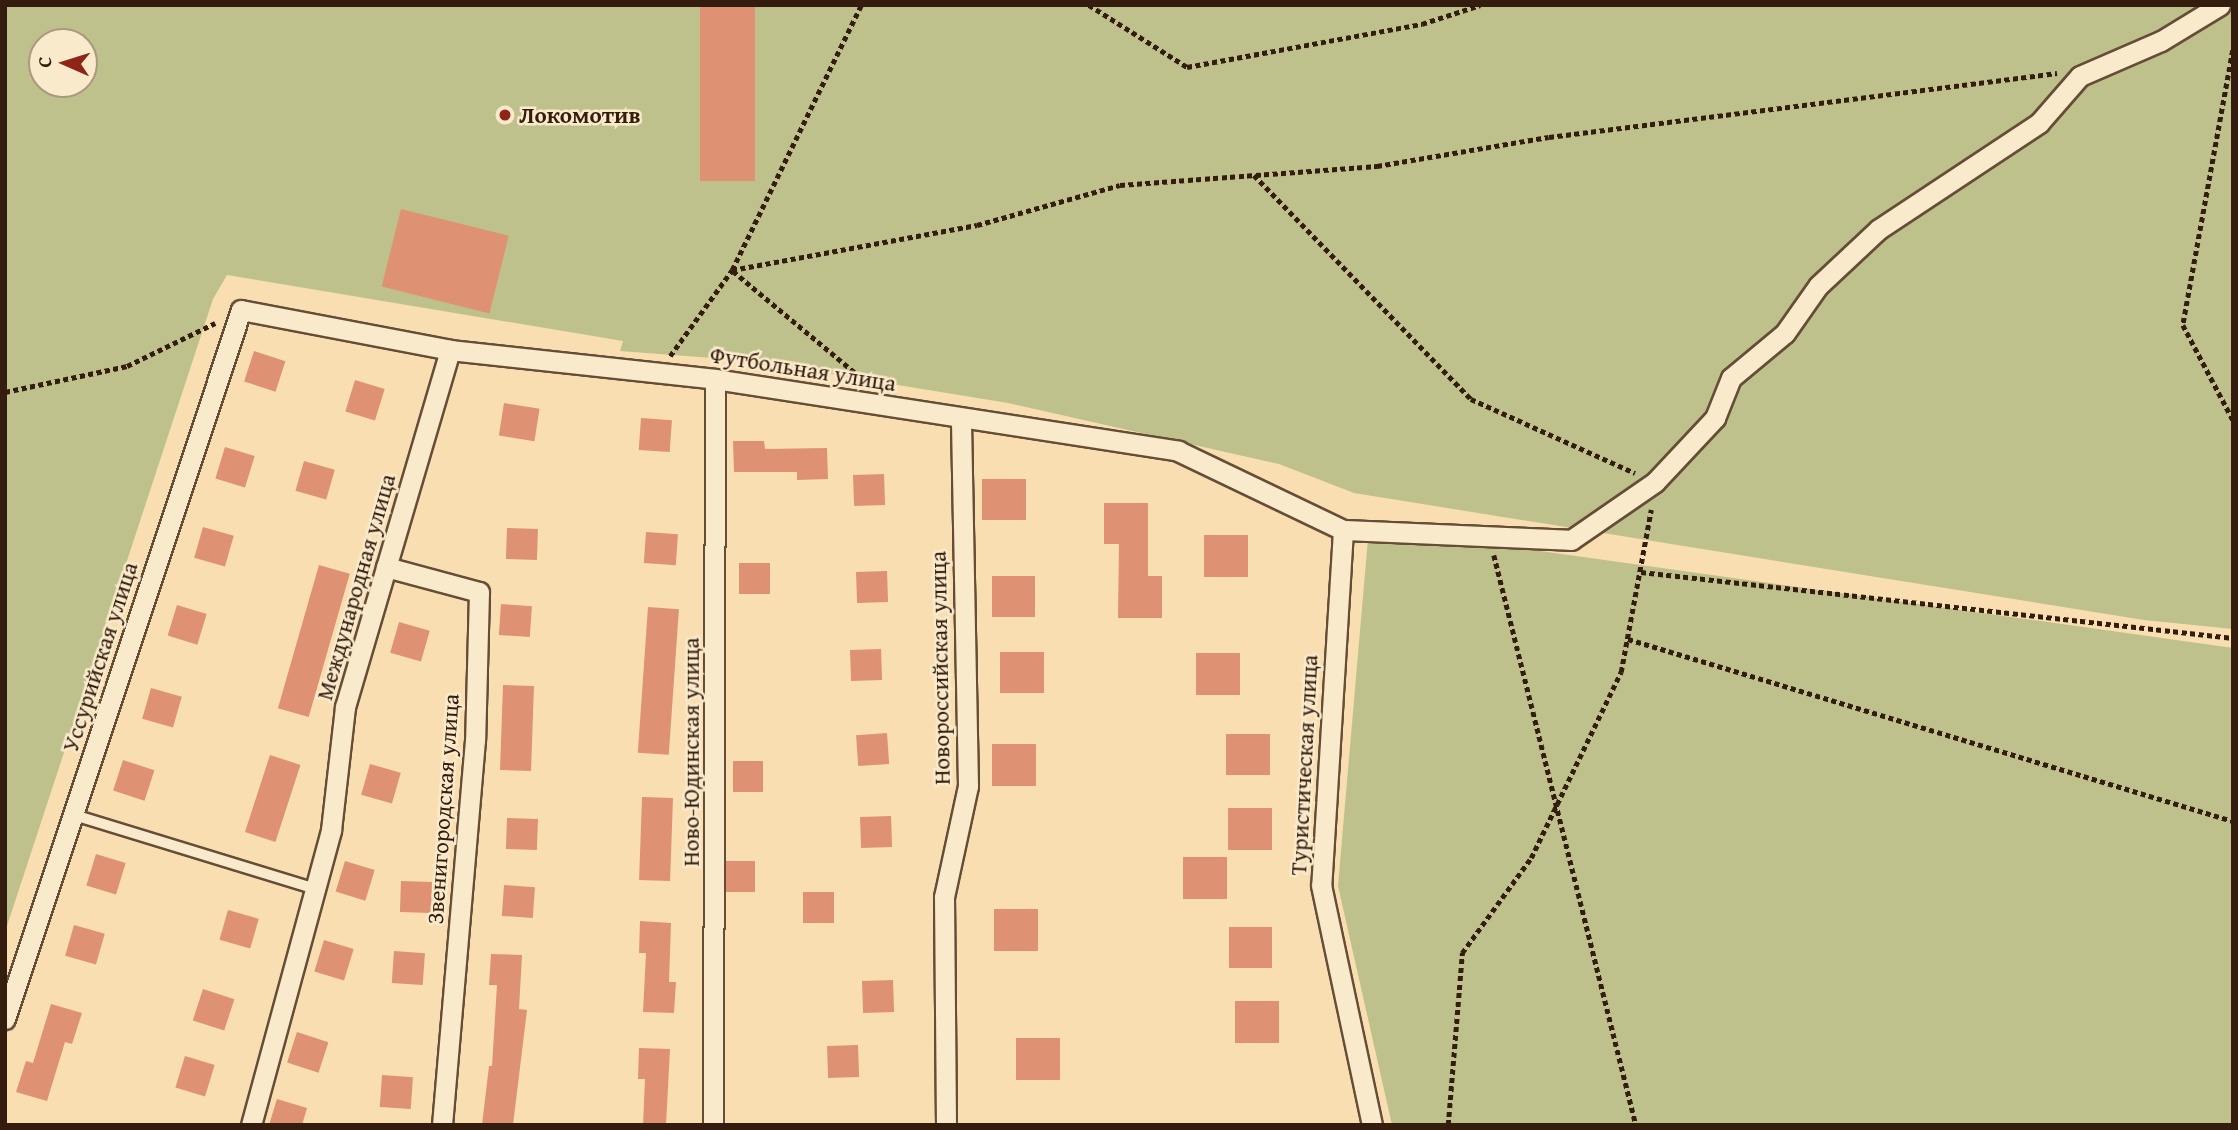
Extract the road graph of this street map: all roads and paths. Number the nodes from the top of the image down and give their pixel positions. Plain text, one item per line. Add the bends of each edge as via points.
1 (861, 5) edge
2 (1089, 5) edge
3 (1480, 5) edge
4 (2220, 5) edge
5 (2233, 50) edge
6 (2059, 73) dead end
7 (1254, 175) junction
8 (732, 270) junction
9 (241, 310) junction
10 (450, 350) junction
11 (657, 373) junction
12 (715, 379) junction
13 (5, 392) edge
14 (898, 409) junction
15 (961, 419) junction
16 (2233, 420) edge
17 (1655, 482) junction
18 (1343, 530) junction
19 (1489, 534) junction
20 (386, 567) junction
21 (1641, 572) junction
22 (2233, 638) edge
23 (1628, 639) junction
24 (1555, 807) junction
25 (74, 815) junction
26 (2233, 821) edge
27 (316, 889) junction
28 (5, 1019) edge
29 (251, 1125) edge
30 (442, 1125) edge
31 (713, 1125) edge
32 (946, 1125) edge
33 (1372, 1125) edge
34 (1448, 1125) edge
35 (1636, 1125) edge

1 - 8 path
2 - 3 path via 1187,67 1422,24
4 - 17 street via 2161,41 2080,76 2039,122 1860,245 1818,286 1785,333 1731,378 1715,418
5 - 16 path via 2183,325
6 - 7 path via 1549,137 1377,166
7 - 8 path via 1121,185 976,225
7 - 17 path via 1471,399
8 - 11 path
8 - 14 path
9 - 10 street, Футбольная улица
9 - 13 path via 127,366
9 - 25 street, Уссурийская улица
10 - 11 street, Футбольная улица
10 - 20 street, Международная улица
11 - 12 street, Футбольная улица
12 - 14 street, Футбольная улица
12 - 31 street, Ново-Юдинская улица
14 - 15 street, Футбольная улица
15 - 18 street, Футбольная улица via 1178,450
15 - 32 street, Новороссийская улица via 968,786 944,897
17 - 19 street via 1571,540 1552,543
17 - 21 path
18 - 19 street
18 - 33 street, Туристическая улица via 1321,885
19 - 24 path
20 - 27 street, Международная улица via 345,707 331,830
20 - 30 street, Звенигородская улица via 479,593 475,740
21 - 22 path
21 - 23 path
23 - 24 path via 1622,672
23 - 26 path
24 - 34 path via 1531,858 1462,953
24 - 35 path
25 - 27 lane
25 - 28 street, Уссурийская улица
27 - 29 street, Международная улица

